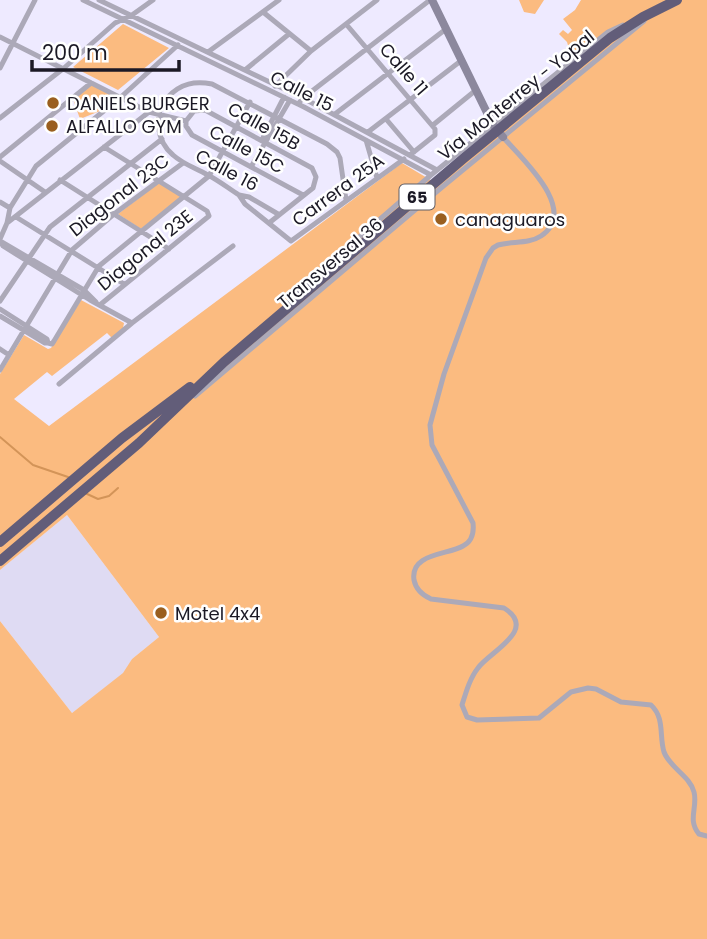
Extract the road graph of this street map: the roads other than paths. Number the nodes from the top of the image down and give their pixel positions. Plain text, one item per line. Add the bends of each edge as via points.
1 (35, 0) edge
2 (83, 0) edge
3 (99, 0) edge
4 (117, 0) edge
5 (153, 0) edge
6 (279, 0) edge
7 (377, 0) edge
8 (431, 0) edge
9 (675, 1) edge
10 (114, 7) junction
11 (263, 12) junction
12 (132, 15) junction
13 (123, 19) junction
14 (346, 24) junction
15 (446, 29) junction
16 (289, 34) junction
17 (0, 37) edge
18 (12, 43) junction
19 (178, 46) junction
20 (367, 49) junction
21 (311, 51) junction
22 (208, 52) junction
23 (462, 60) junction
24 (0, 68) edge
25 (64, 68) junction
26 (245, 69) junction
27 (389, 74) junction
28 (91, 83) junction
29 (274, 88) junction
30 (476, 90) junction
31 (121, 97) junction
32 (287, 98) junction
33 (303, 98) junction
34 (411, 99) junction
35 (250, 102) junction
36 (298, 104) junction
37 (149, 112) junction
38 (158, 114) junction
39 (335, 114) junction
40 (277, 117) junction
41 (0, 118) edge
42 (386, 118) junction
43 (186, 121) junction
44 (433, 125) junction
45 (237, 126) junction
46 (359, 127) junction
47 (498, 131) junction
48 (368, 132) junction
49 (355, 134) junction
50 (162, 139) junction
51 (366, 139) junction
52 (264, 142) junction
53 (104, 147) junction
54 (223, 151) junction
55 (412, 153) junction
56 (0, 159) edge
57 (404, 159) junction
58 (183, 163) junction
59 (131, 165) junction
60 (251, 167) junction
61 (434, 173) junction
62 (209, 176) junction
63 (377, 178) junction
64 (26, 179) junction
65 (60, 180) junction
66 (159, 180) junction
67 (45, 192) junction
68 (239, 195) junction
69 (303, 195) junction
70 (85, 197) junction
71 (185, 197) junction
72 (346, 200) junction
73 (0, 202) edge
74 (10, 208) junction
75 (114, 214) junction
76 (278, 215) junction
77 (16, 217) junction
78 (7, 223) junction
79 (269, 223) junction
80 (142, 230) junction
81 (45, 234) junction
82 (0, 240) edge
83 (233, 246) dead end
84 (169, 249) junction
85 (72, 250) junction
86 (29, 259) junction
87 (99, 266) junction
88 (57, 276) junction
89 (124, 284) junction
90 (83, 292) junction
91 (0, 300) edge
92 (98, 303) junction
93 (0, 309) edge
94 (0, 316) edge
95 (132, 323) junction
96 (25, 328) junction
97 (257, 334) junction
98 (0, 349) edge
99 (9, 355) junction
100 (224, 362) junction
101 (0, 370) edge
102 (59, 384) dead end
103 (139, 443) junction
104 (0, 542) edge
105 (0, 561) edge
106 (707, 836) edge

1 - 18 street
2 - 13 street, Calle 15
3 - 10 street, Calle 15
4 - 10 street
5 - 12 street
6 - 11 street
7 - 14 street
8 - 15 main road
8 - 20 street
9 - 47 street, Transversal 36 / 65
9 - 47 highway, Vía Monterrey - Yopal / 65 via 610,38
10 - 12 street, Calle 15
11 - 16 street
11 - 22 street
12 - 13 street
12 - 22 street, Calle 15
13 - 19 street, Calle 15
13 - 25 street
14 - 20 street, Calle 11
14 - 21 street
15 - 23 main road
15 - 27 street
16 - 21 street
16 - 26 street
17 - 18 street
18 - 24 street
18 - 25 street
19 - 29 street, Calle 15
19 - 31 street
20 - 27 street, Calle 11
20 - 33 street
21 - 29 street
22 - 26 street, Calle 15
23 - 30 main road
23 - 34 street
25 - 28 street
25 - 41 street
26 - 29 street, Calle 15
27 - 34 street, Calle 11
27 - 39 street
28 - 31 street
28 - 56 street
29 - 32 street, Calle 15
29 - 33 street, Calle 15
30 - 44 street
30 - 47 main road
31 - 37 street
31 - 64 street
32 - 36 street, Calle 15
32 - 40 street
33 - 36 street
33 - 39 street, Calle 15
34 - 42 street
34 - 44 street, Calle 11
35 - 38 street via 212,84 188,83 166,98
35 - 40 street
35 - 45 street
36 - 49 street, Calle 15
37 - 38 street
37 - 53 street
38 - 43 street
38 - 50 street
39 - 46 street, Calle 15
40 - 52 street
40 - 72 street via 337,152
42 - 48 street
42 - 55 street
43 - 45 street, Calle 15B via 199,110
43 - 54 street, Calle 15C via 192,135
44 - 55 street, Calle 11 via 435,135
45 - 52 street, Calle 15B
45 - 54 street
46 - 48 street, Calle 15
46 - 49 street
47 - 61 street, Transversal 36 / 65
47 - 97 highway, Vía Monterrey - Yopal / 65
47 - 103 street, Transversal 36 / 65
47 - 106 street via 551,194 554,215 542,235 498,245 486,258 430,425 432,445 474,531 464,546 421,562 414,582 422,595 431,599 504,608 512,616 513,638 484,661 472,678 462,705 467,716 477,720 539,718 566,695 588,688 617,701 652,705 659,714 664,753 695,794 693,826
48 - 55 street, Calle 15
49 - 51 street, Calle 15
50 - 58 street, Calle 16
50 - 59 street
51 - 57 street, Calle 15
51 - 63 street
52 - 60 street
52 - 69 street, Calle 15B via 312,168 316,177 313,188
53 - 59 street
53 - 65 street
54 - 60 street, Calle 15C
54 - 62 street
55 - 61 street, Calle 15
56 - 64 street
57 - 61 street, Calle 15
57 - 63 street, Carrera 25A
58 - 62 street, Calle 16
58 - 66 street, Diagonal 23C
59 - 66 street
59 - 70 street
60 - 69 street, Calle 15C
61 - 97 street, Transversal 36 / 65 via 312,278
62 - 68 street, Calle 16
62 - 71 street
63 - 72 street, Carrera 25A
64 - 67 street
64 - 74 street
65 - 67 street
65 - 70 street
66 - 71 street
66 - 75 street, Diagonal 23C
67 - 77 street
68 - 76 street, Calle 16
68 - 79 street
69 - 76 street
70 - 75 street
70 - 81 street
71 - 80 street
71 - 84 street, Diagonal 23E via 207,211 208,218
72 - 79 street, Carrera 25A via 294,239 287,240
73 - 74 street
74 - 78 street
75 - 80 street
75 - 85 street, Diagonal 23C
76 - 79 street
77 - 78 street
77 - 81 street
78 - 82 street
80 - 84 street
80 - 87 street
81 - 85 street
81 - 86 street
82 - 86 street
83 - 95 street
84 - 89 street, Diagonal 23E
85 - 87 street
85 - 88 street, Diagonal 23C
86 - 88 street
86 - 91 street
87 - 89 street
87 - 90 street
88 - 90 street
88 - 96 street, Diagonal 23C
89 - 92 street, Diagonal 23E
90 - 92 street
90 - 96 street via 52,344
92 - 95 street
93 - 96 street
94 - 96 street
95 - 102 street
96 - 99 street, Diagonal 23C
97 - 100 highway, Vía Monterrey - Yopal / 65
98 - 99 street
99 - 101 street, Diagonal 23C
100 - 103 highway, Vía Monterrey - Yopal / 65
100 - 104 highway, Vía Monterrey - Yopal / 65 via 122,438
103 - 105 highway, Vía Monterrey - Yopal / 65

